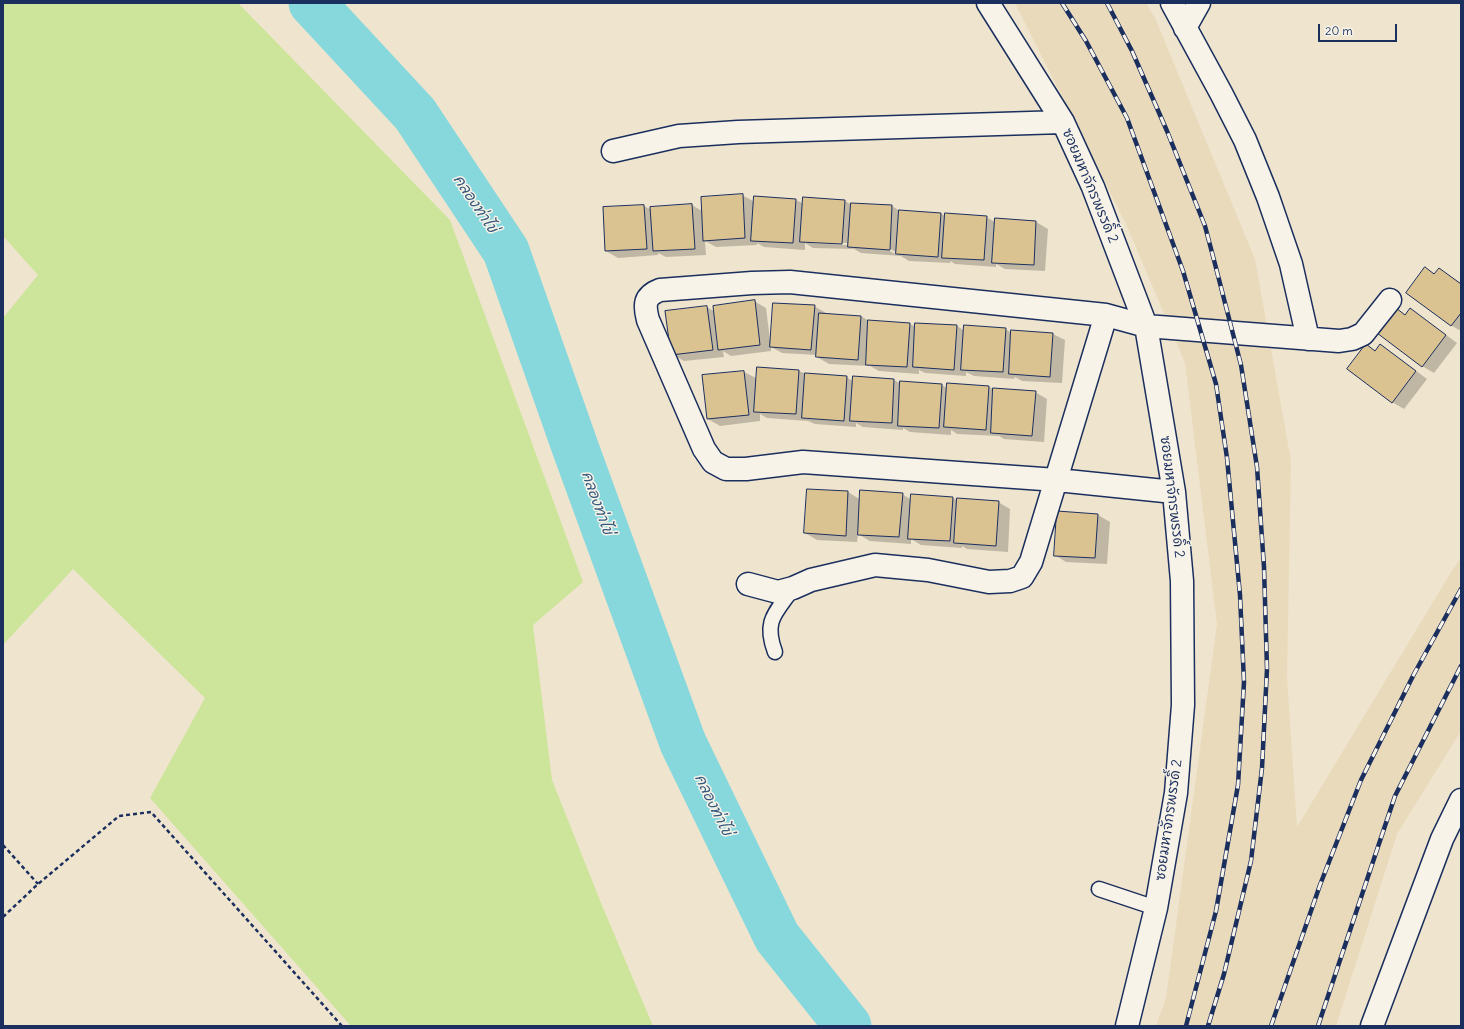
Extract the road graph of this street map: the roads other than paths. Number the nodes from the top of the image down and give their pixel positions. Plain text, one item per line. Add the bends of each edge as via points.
1 (988, 3) edge
2 (1172, 3) edge
3 (1200, 3) edge
4 (1185, 28) junction
5 (1063, 122) junction
6 (613, 151) dead end
7 (1390, 300) dead end
8 (1106, 315) junction
9 (1146, 326) junction
10 (1308, 339) junction
11 (1057, 480) junction
12 (1174, 492) junction
13 (748, 584) dead end
14 (793, 588) junction
15 (774, 652) dead end
16 (1461, 800) edge
17 (1099, 889) dead end
18 (1156, 908) junction
19 (1127, 1026) edge
20 (1372, 1026) edge

1 - 5 street, ซอยมหาจักรพรรดิ์ 2
2 - 4 street
3 - 4 street
4 - 10 street via 1245,140 1268,197 1291,264
5 - 6 street via 738,132 678,136
5 - 9 street, ซอยมหาจักรพรรดิ์ 2 via 1093,186
7 - 10 street via 1363,334 1339,341
8 - 9 street
8 - 11 street
8 - 11 street via 790,282 660,290 647,300 645,310 648,320 704,449 713,462 726,469 803,462
9 - 10 street
9 - 12 street, ซอยมหาจักรพรรดิ์ 2
11 - 12 street
11 - 14 street via 1031,562 1022,577 1010,581 989,582 928,570 875,564 811,580
12 - 18 street, ซอยมหาจักรพรรดิ์ 2 via 1182,581 1183,705 1176,793
13 - 14 street via 778,592
14 - 15 lane via 771,621 770,640
16 - 20 street via 1442,839
17 - 18 lane
18 - 19 street, ซอยมหาจักรพรรดิ์ 2

